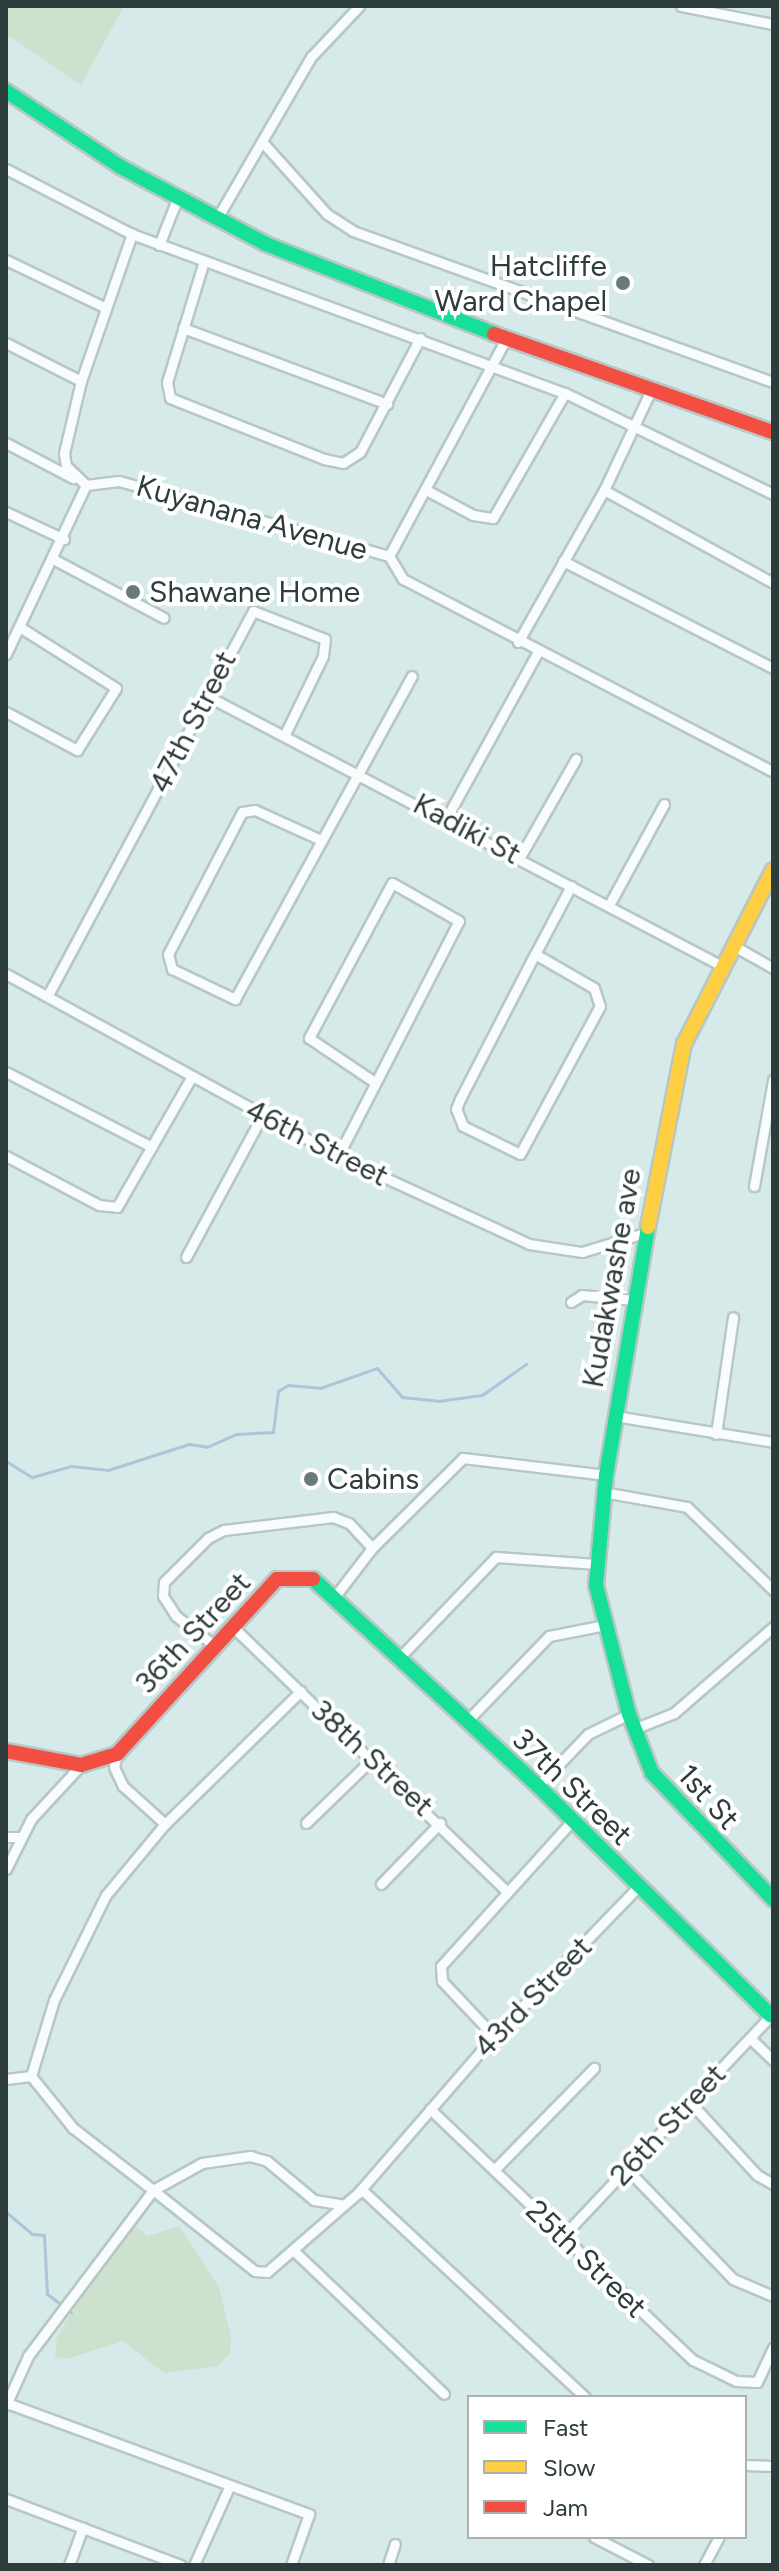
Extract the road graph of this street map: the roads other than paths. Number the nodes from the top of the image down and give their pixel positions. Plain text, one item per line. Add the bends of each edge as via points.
1 (359, 6) edge
2 (681, 6) edge
3 (773, 24) edge
4 (6, 91) edge
5 (265, 145) junction
6 (6, 169) edge
7 (177, 199) junction
8 (216, 220) junction
9 (132, 234) junction
10 (159, 245) junction
11 (6, 260) edge
12 (204, 261) junction
13 (106, 308) junction
14 (183, 328) junction
15 (420, 338) junction
16 (506, 339) junction
17 (6, 343) edge
18 (494, 365) junction
19 (81, 381) junction
20 (773, 382) edge
21 (652, 388) junction
22 (565, 393) junction
23 (387, 404) junction
24 (637, 425) junction
25 (773, 432) edge
26 (6, 443) edge
27 (86, 485) junction
28 (604, 490) junction
29 (428, 491) junction
30 (773, 494) edge
31 (6, 512) edge
32 (64, 539) junction
33 (389, 556) junction
34 (55, 560) junction
35 (563, 561) junction
36 (773, 583) edge
37 (164, 618) dead end
38 (21, 628) junction
39 (518, 642) junction
40 (537, 653) junction
41 (6, 654) edge
42 (773, 668) edge
43 (412, 676) dead end
44 (209, 697) junction
45 (6, 712) edge
46 (285, 734) junction
47 (576, 759) dead end
48 (773, 772) edge
49 (359, 773) junction
50 (664, 804) dead end
51 (447, 817) junction
52 (321, 840) junction
53 (520, 857) junction
54 (773, 870) edge
55 (571, 886) junction
56 (609, 905) junction
57 (734, 946) junction
58 (535, 954) junction
59 (722, 966) junction
60 (773, 968) edge
61 (6, 974) edge
62 (48, 995) junction
63 (6, 1072) edge
64 (192, 1076) junction
65 (773, 1080) edge
66 (373, 1081) junction
67 (262, 1116) junction
68 (152, 1147) junction
69 (6, 1156) edge
70 (338, 1156) junction
71 (754, 1186) dead end
72 (644, 1233) junction
73 (186, 1257) dead end
74 (634, 1300) junction
75 (571, 1302) dead end
76 (733, 1317) dead end
77 (615, 1416) junction
78 (716, 1434) junction
79 (773, 1442) edge
80 (606, 1475) junction
81 (603, 1492) junction
82 (372, 1548) junction
83 (597, 1564) junction
84 (773, 1590) edge
85 (336, 1595) junction
86 (605, 1625) junction
87 (773, 1627) edge
88 (235, 1629) junction
89 (215, 1646) junction
90 (400, 1657) junction
91 (301, 1691) junction
92 (629, 1714) junction
93 (466, 1722) junction
94 (636, 1728) junction
95 (6, 1751) edge
96 (117, 1754) junction
97 (372, 1759) junction
98 (81, 1765) junction
99 (538, 1786) junction
100 (306, 1823) dead end
101 (440, 1823) junction
102 (570, 1823) junction
103 (165, 1824) junction
104 (6, 1837) edge
105 (21, 1837) junction
106 (6, 1869) edge
107 (381, 1884) dead end
108 (638, 1887) junction
109 (506, 1891) junction
110 (773, 1899) edge
111 (772, 2015) edge
112 (494, 2036) junction
113 (750, 2038) junction
114 (773, 2060) edge
115 (594, 2068) dead end
116 (31, 2076) junction
117 (6, 2079) edge
118 (689, 2101) junction
119 (430, 2109) junction
120 (627, 2169) junction
121 (494, 2170) junction
122 (773, 2184) edge
123 (361, 2189) junction
124 (153, 2190) junction
125 (344, 2205) junction
126 (563, 2236) junction
127 (294, 2251) junction
128 (773, 2296) edge
129 (773, 2348) edge
130 (444, 2394) dead end
131 (583, 2395) edge
132 (6, 2404) edge
133 (747, 2465) edge
134 (773, 2466) edge
135 (229, 2487) junction
136 (6, 2499) edge
137 (83, 2527) junction
138 (598, 2539) edge
139 (718, 2539) edge
140 (395, 2544) dead end
141 (69, 2565) edge
142 (181, 2565) edge
143 (194, 2565) edge
144 (291, 2565) edge
145 (388, 2565) edge
146 (648, 2565) edge
147 (704, 2565) edge

1 - 5 street via 311,57
2 - 3 street
4 - 7 street
5 - 8 street
5 - 20 street via 327,214 353,231
6 - 9 street
7 - 8 street
7 - 10 street
8 - 16 street
9 - 10 street
9 - 13 street
10 - 12 street
11 - 13 street
12 - 14 street
12 - 15 street
13 - 19 street
14 - 23 street
14 - 23 street via 167,382 170,398 295,448 334,462 352,460
15 - 18 street
15 - 23 street
16 - 18 street
16 - 21 street
17 - 19 street
18 - 22 street
18 - 29 street
19 - 27 street via 64,453 66,466
21 - 24 street
21 - 25 street
22 - 24 street
22 - 29 street via 493,518 473,515
24 - 28 street
24 - 30 street
26 - 27 street
27 - 32 street
27 - 33 street, Kuyanana Avenue via 119,481
28 - 35 street
28 - 36 street
29 - 33 street
31 - 32 street
32 - 34 street
33 - 39 street, Kuyanana Avenue via 403,579
34 - 37 street
34 - 38 street
35 - 39 street
35 - 42 street
38 - 41 street
38 - 45 street via 116,688 77,750
39 - 40 street, Kuyanana Avenue
40 - 48 street, Kuyanana Avenue
40 - 51 street
43 - 49 street
44 - 46 street, Kadiki St
44 - 46 street, 47th Street via 248,614 267,613 319,634 325,639 323,656
44 - 62 street, 47th Street
46 - 49 street, Kadiki St
47 - 53 street
49 - 51 street, Kadiki St
49 - 52 street
50 - 56 street
51 - 53 street, Kadiki St
52 - 52 street via 235,999 172,969 168,954 242,812 255,810
53 - 55 street, Kadiki St
54 - 57 street, Kudakwashe ave
55 - 56 street, Kadiki St
55 - 58 street
56 - 59 street, Kadiki St
57 - 59 street, Kudakwashe ave
57 - 60 street
58 - 58 street via 456,1109 463,1126 520,1154 600,1006 594,988
59 - 72 street, Kudakwashe ave via 679,1058
61 - 62 street, 46th Street
62 - 64 street, 46th Street
63 - 68 street
64 - 67 street, 46th Street
64 - 68 street
65 - 71 street
66 - 66 street via 459,921 392,883 309,1038
66 - 70 street
67 - 70 street, 46th Street
67 - 73 street
68 - 69 street via 125,1200 109,1208
70 - 72 street, 46th Street via 551,1251 604,1248
72 - 74 street, Kudakwashe ave
74 - 75 street via 582,1295
74 - 77 street, Kudakwashe ave
76 - 78 street
77 - 78 street
77 - 80 street, Kudakwashe ave
78 - 79 street
80 - 81 street, Kudakwashe ave
80 - 82 street via 463,1458
81 - 83 street, Kudakwashe ave
81 - 84 street via 687,1507
82 - 85 street
82 - 89 street via 349,1523 333,1517 224,1530 208,1538 164,1582 163,1596 176,1616
83 - 86 street, Kudakwashe ave
83 - 90 street via 496,1557
85 - 88 street, 36th Street via 308,1574 285,1574
85 - 90 street, 37th Street
86 - 92 street, Kudakwashe ave
86 - 93 street via 549,1636
87 - 94 street via 674,1713
88 - 89 street, 36th Street
88 - 91 street, 38th Street
89 - 96 street, 36th Street
90 - 93 street, 37th Street
91 - 97 street, 38th Street
91 - 103 street
92 - 94 street, 1st St
92 - 99 street via 588,1734
93 - 99 street, 37th Street
94 - 110 street, 1st St via 658,1783
95 - 98 street
96 - 98 street
96 - 103 street via 114,1767 123,1786
97 - 100 street
97 - 101 street, 38th Street
98 - 105 street
99 - 102 street, 37th Street
101 - 107 street
101 - 109 street, 38th Street
102 - 108 street, 37th Street
102 - 109 street
103 - 116 street via 106,1895 54,2000
104 - 105 street
105 - 106 street
108 - 111 street, 37th Street
108 - 112 street, 43rd Street
109 - 112 street via 438,1975
111 - 113 street, 26th Street
112 - 119 street, 43rd Street
113 - 114 street
113 - 118 street, 26th Street
115 - 121 street
116 - 117 street
116 - 124 street, 43rd Street via 73,2128
118 - 120 street, 26th Street
118 - 122 street via 757,2175
119 - 121 street, 25th Street
119 - 123 street, 43rd Street
120 - 126 street, 26th Street
120 - 128 street via 733,2279
121 - 126 street, 25th Street
123 - 125 street, 43rd Street
123 - 131 street
124 - 125 street via 202,2163 250,2156 267,2161 314,2200
124 - 127 street, 43rd Street via 255,2271 267,2272
124 - 132 street via 35,2346
125 - 127 street, 43rd Street
126 - 129 street, 25th Street via 693,2360 736,2381 757,2382
127 - 130 street
132 - 135 street
133 - 134 street
135 - 143 street
135 - 144 street via 309,2514
136 - 137 street
137 - 141 street
137 - 142 street
138 - 146 street
139 - 147 street
140 - 145 street

